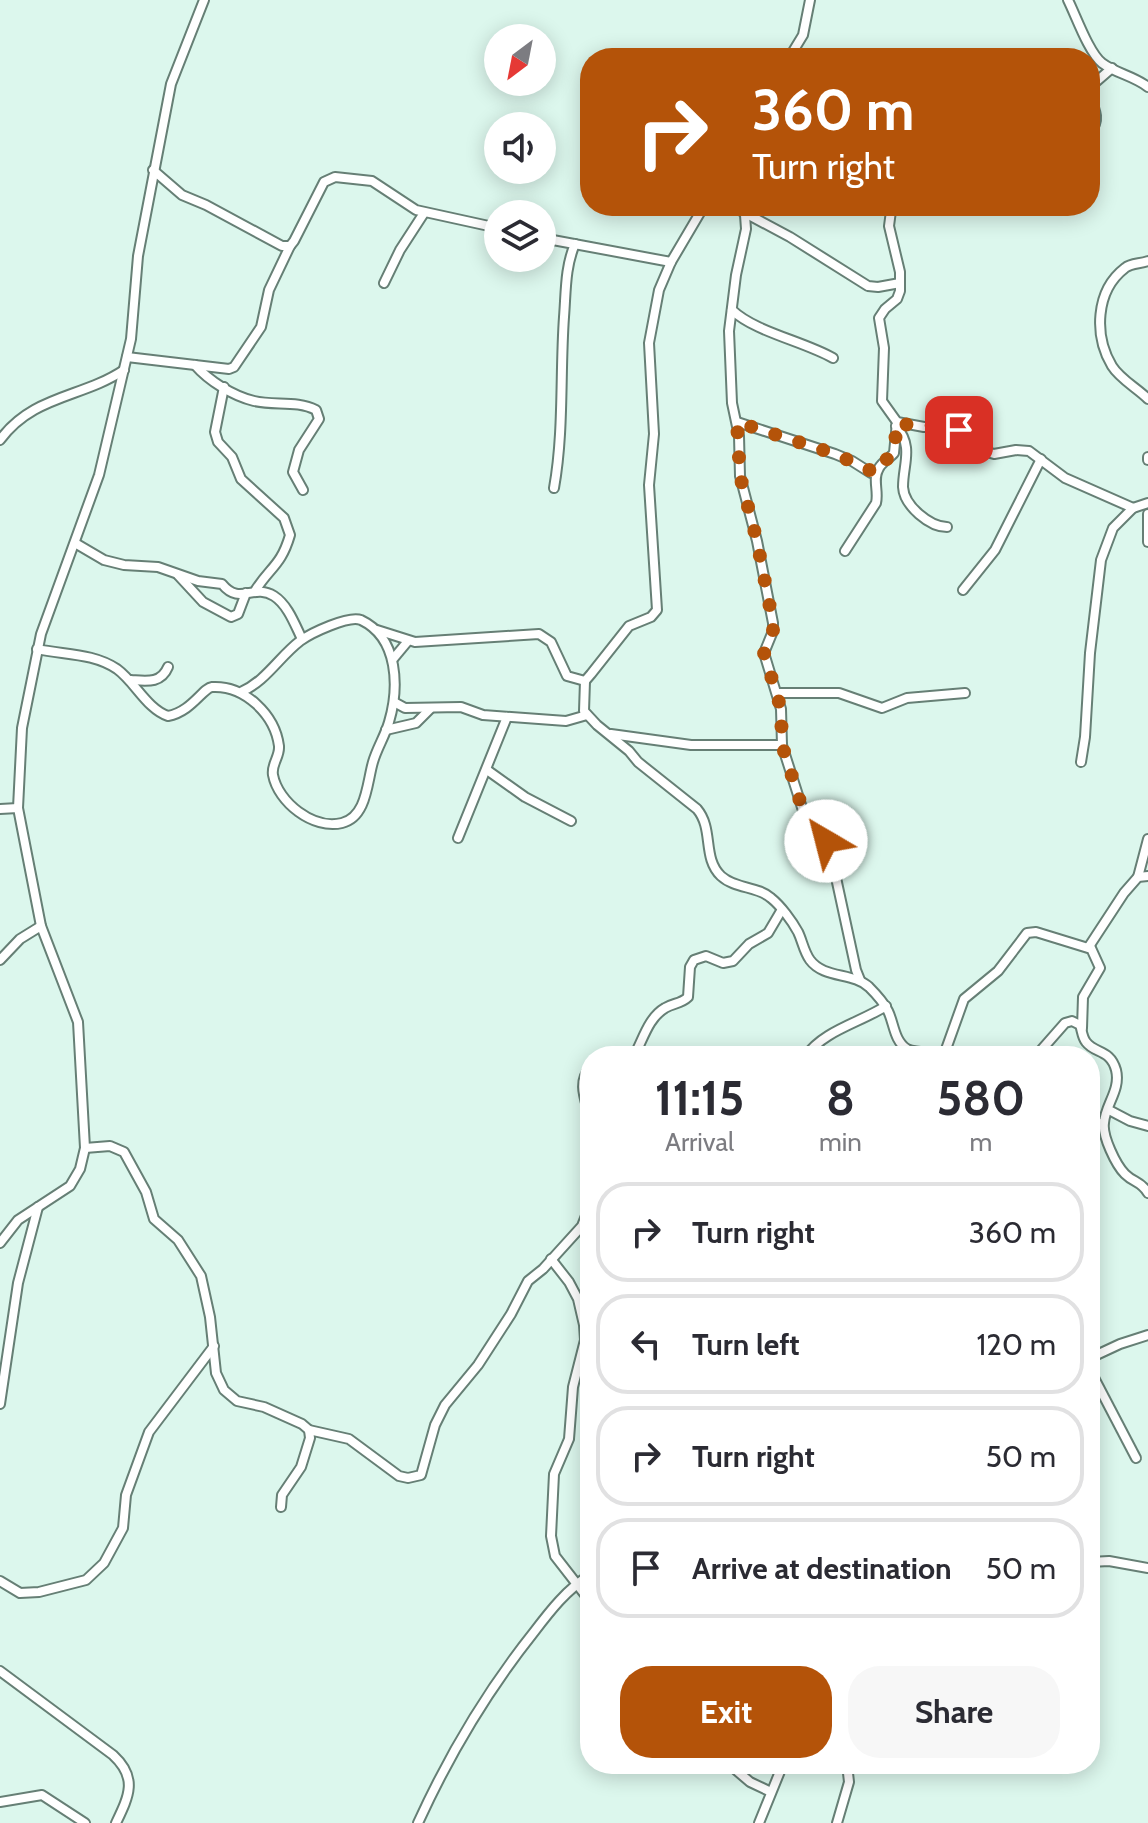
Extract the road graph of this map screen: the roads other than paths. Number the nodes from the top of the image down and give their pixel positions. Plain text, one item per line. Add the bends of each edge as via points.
1 (204, 0) edge
2 (810, 0) edge
3 (1068, 0) edge
4 (795, 48) edge
5 (1092, 48) edge
6 (1100, 60) edge
7 (1112, 68) junction
8 (1100, 78) edge
9 (1148, 87) edge
10 (153, 170) junction
11 (424, 213) junction
12 (698, 216) edge
13 (745, 216) edge
14 (747, 216) edge
15 (890, 216) edge
16 (484, 225) edge
17 (556, 241) edge
18 (575, 244) junction
19 (290, 246) junction
20 (1148, 261) edge
21 (671, 262) junction
22 (384, 283) dead end
23 (900, 283) junction
24 (732, 310) junction
25 (127, 357) junction
26 (833, 358) dead end
27 (195, 364) junction
28 (125, 369) junction
29 (224, 387) junction
30 (1148, 399) edge
31 (737, 422) junction
32 (897, 424) junction
33 (0, 440) edge
34 (1041, 459) junction
35 (876, 473) junction
36 (554, 488) dead end
37 (303, 490) dead end
38 (1148, 503) edge
39 (1133, 508) junction
40 (1148, 514) edge
41 (947, 527) dead end
42 (1148, 542) edge
43 (75, 543) junction
44 (845, 551) dead end
45 (177, 574) junction
46 (963, 590) dead end
47 (251, 592) junction
48 (377, 630) junction
49 (302, 639) junction
50 (408, 641) junction
51 (37, 649) junction
52 (393, 659) junction
53 (168, 667) dead end
54 (131, 680) junction
55 (585, 681) junction
56 (241, 692) junction
57 (778, 693) junction
58 (965, 693) dead end
59 (394, 702) junction
60 (430, 709) junction
61 (587, 715) junction
62 (507, 717) junction
63 (386, 730) junction
64 (610, 734) junction
65 (782, 745) junction
66 (1081, 762) dead end
67 (487, 770) junction
68 (18, 808) junction
69 (0, 809) edge
70 (571, 821) dead end
71 (458, 838) dead end
72 (1148, 839) edge
73 (1143, 876) edge
74 (781, 911) junction
75 (41, 926) junction
76 (1090, 946) junction
77 (0, 960) edge
78 (860, 980) junction
79 (886, 1006) junction
80 (1082, 1028) junction
81 (641, 1046) edge
82 (813, 1046) edge
83 (904, 1046) edge
84 (947, 1046) edge
85 (1045, 1046) edge
86 (1092, 1046) edge
87 (1100, 1051) edge
88 (1109, 1110) junction
89 (1100, 1123) edge
90 (1103, 1125) junction
91 (1148, 1126) edge
92 (85, 1148) junction
93 (1145, 1183) edge
94 (1148, 1193) edge
95 (38, 1207) junction
96 (580, 1226) edge
97 (0, 1243) edge
98 (551, 1259) junction
99 (580, 1308) edge
100 (1148, 1335) edge
101 (214, 1345) junction
102 (1100, 1353) edge
103 (580, 1362) edge
104 (1100, 1389) edge
105 (0, 1404) edge
106 (309, 1430) junction
107 (1136, 1458) dead end
108 (281, 1507) dead end
109 (1100, 1561) edge
110 (1148, 1568) edge
111 (0, 1581) edge
112 (580, 1581) edge
113 (576, 1583) junction
114 (580, 1588) edge
115 (0, 1671) edge
116 (741, 1774) edge
117 (779, 1774) edge
118 (848, 1774) edge
119 (771, 1792) junction
120 (0, 1802) edge
121 (85, 1823) edge
122 (116, 1823) edge
123 (418, 1823) edge
124 (759, 1823) edge
125 (837, 1823) edge

1 - 10 street via 171,84
2 - 4 street
3 - 5 street
6 - 7 street
7 - 8 street
7 - 9 street
10 - 19 street via 182,195
10 - 25 street
11 - 16 street
11 - 19 street via 372,181 335,177 324,182
11 - 22 street
12 - 21 street
13 - 24 street
14 - 23 street via 868,286
15 - 23 street
17 - 18 street
18 - 21 street
18 - 36 street via 567,267 561,441
19 - 27 street via 269,290 261,327 238,363 229,369
20 - 30 street via 1122,271 1102,301 1100,320 1113,367
21 - 55 street via 659,290 649,343 656,615 637,621 619,636
23 - 32 street via 897,299 881,313 879,324 884,348 882,401
24 - 26 street via 747,322
24 - 31 street via 732,403
25 - 27 street
25 - 28 street
27 - 29 street
28 - 33 street via 29,411
28 - 43 street via 99,475
29 - 37 street via 255,401 316,410 319,419 299,450 293,472
29 - 47 street via 215,432 218,442 241,479 284,518 290,535 280,563
31 - 35 street
31 - 57 street via 740,476 773,623 764,653
32 - 34 street via 953,427 983,451 1023,450
32 - 35 street via 894,453
32 - 41 street via 907,459 906,495 926,522
34 - 39 street via 1065,478
34 - 46 street via 995,550
35 - 44 street via 876,503
38 - 39 street
39 - 66 street via 1113,528 1101,560
40 - 42 street
43 - 45 street via 104,560
43 - 51 street
45 - 47 street via 222,584 232,594
45 - 47 street via 203,602 231,617
47 - 49 street via 280,601
48 - 49 street via 348,619
48 - 50 street
48 - 52 street
49 - 56 street via 272,671
50 - 52 street
50 - 55 street via 539,634 551,642 567,676
51 - 54 street via 96,658
51 - 68 street via 22,728
52 - 59 street
53 - 54 street via 156,681
54 - 56 street via 155,709 168,716 191,707 207,688
55 - 61 street
56 - 63 street via 262,710 276,737 279,752 273,771 284,797 296,810 324,823 344,823 360,808
57 - 58 street via 839,693 882,708 907,698
57 - 65 street
59 - 60 street
59 - 63 street
60 - 62 street via 461,707
60 - 63 street via 416,723
61 - 62 street via 566,721
61 - 64 street
62 - 67 street
64 - 65 street via 691,745
64 - 74 street via 705,818 709,853 720,876 771,897
65 - 78 street via 805,817 830,850
67 - 70 street
67 - 71 street
68 - 69 street
68 - 75 street
72 - 73 street
73 - 76 street via 1112,907
74 - 78 street via 812,963
74 - 81 street via 768,933 733,961 706,956 694,960 688,997 656,1016
75 - 77 street
75 - 92 street via 78,1022
76 - 80 street via 1100,968 1083,997
76 - 84 street via 1027,933 998,971 964,999
78 - 79 street
79 - 82 street
79 - 83 street
80 - 85 street via 1065,1023
80 - 86 street
87 - 88 street via 1115,1067 1117,1080
88 - 90 street
88 - 91 street
89 - 90 street
90 - 93 street via 1122,1170
92 - 95 street via 70,1186
92 - 101 street via 110,1146 127,1157 154,1219 178,1240 201,1276
93 - 94 street
95 - 97 street via 18,1220
95 - 105 street via 18,1283
96 - 98 street
98 - 99 street
98 - 106 street via 528,1281 478,1365 445,1405 420,1476 399,1476 349,1439
100 - 102 street
101 - 106 street via 216,1373 230,1397
101 - 111 street via 149,1432 126,1495 123,1528 104,1563 86,1580 39,1592 20,1593
103 - 113 street via 569,1439 555,1469 551,1536 555,1556
104 - 107 street
106 - 108 street via 301,1467 282,1495
109 - 110 street
112 - 113 street
113 - 114 street
113 - 123 street via 499,1676 441,1772
115 - 122 street via 125,1767 129,1787
116 - 119 street
117 - 119 street
118 - 125 street
119 - 124 street
120 - 121 street via 42,1795

